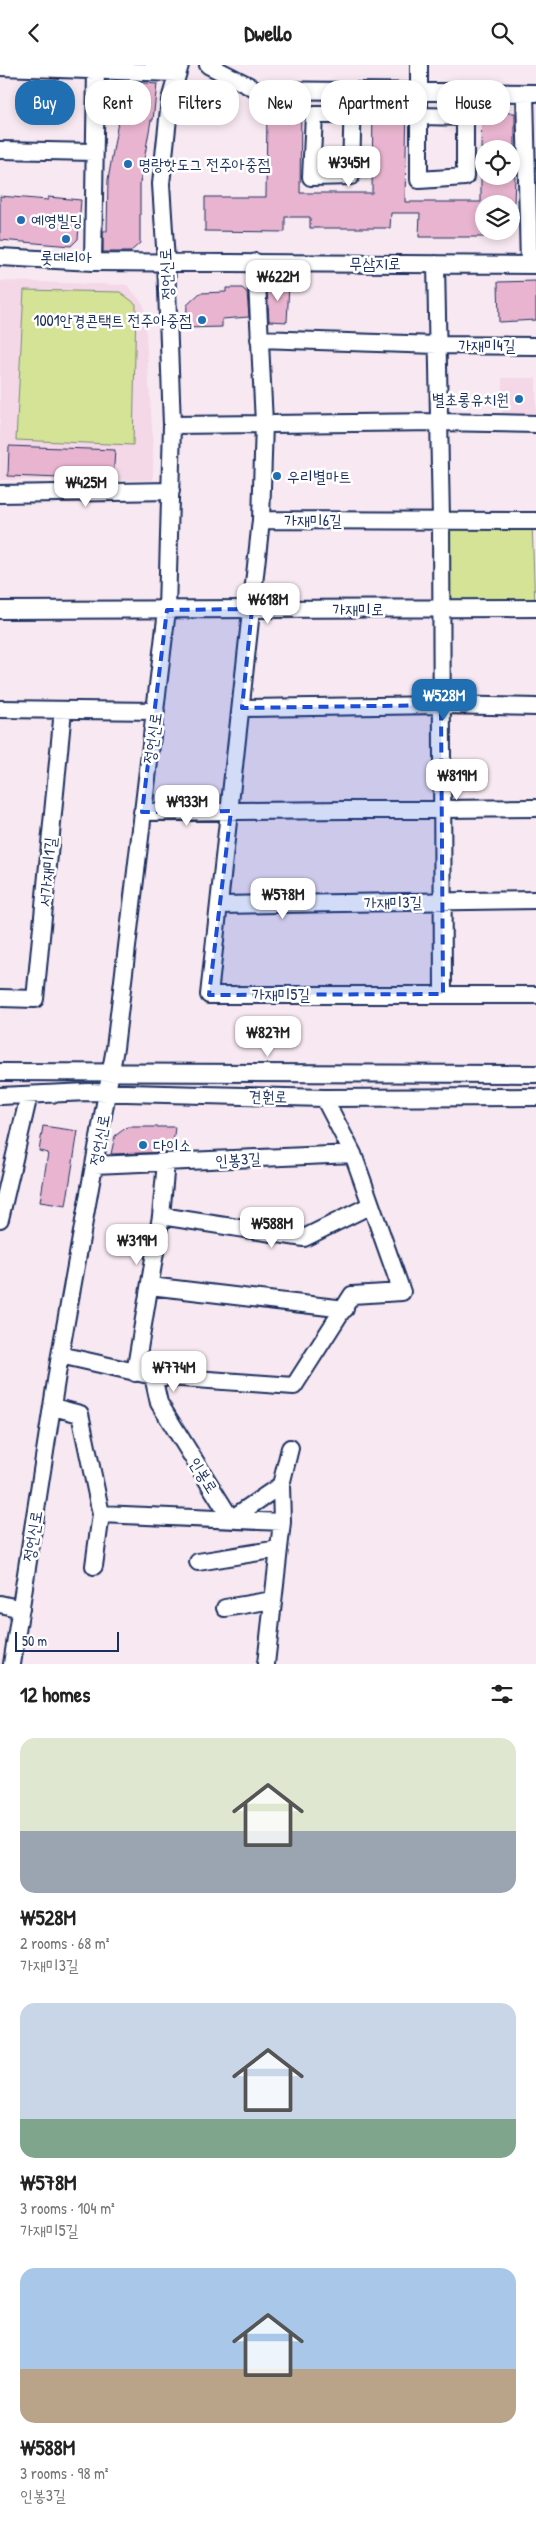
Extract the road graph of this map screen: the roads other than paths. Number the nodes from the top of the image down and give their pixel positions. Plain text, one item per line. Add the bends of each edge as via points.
1 (208, 65) edge
2 (419, 65) edge
3 (0, 67) edge
4 (178, 69) edge
5 (96, 70) junction
6 (420, 80) edge
7 (321, 91) edge
8 (427, 92) edge
9 (531, 93) edge
10 (420, 115) joint
11 (0, 150) edge
12 (94, 153) junction
13 (0, 257) edge
14 (93, 262) junction
15 (166, 262) junction
16 (256, 262) junction
17 (436, 264) junction
18 (533, 265) edge
19 (259, 339) junction
20 (437, 345) junction
21 (536, 346) edge
22 (438, 422) junction
23 (264, 423) junction
24 (536, 424) edge
25 (172, 425) junction
26 (171, 491) junction
27 (0, 494) edge
28 (441, 519) junction
29 (261, 520) junction
30 (536, 521) edge
31 (536, 608) edge
32 (252, 609) junction
33 (440, 609) junction
34 (0, 610) edge
35 (167, 610) junction
36 (441, 705) junction
37 (536, 707) edge
38 (242, 708) junction
39 (0, 709) edge
40 (63, 710) junction
41 (156, 711) junction
42 (536, 808) edge
43 (442, 809) junction
44 (231, 811) junction
45 (142, 812) junction
46 (536, 900) edge
47 (442, 901) junction
48 (221, 905) junction
49 (444, 994) junction
50 (536, 995) edge
51 (0, 998) edge
52 (0, 1072) edge
53 (110, 1072) junction
54 (536, 1074) edge
55 (107, 1093) junction
56 (29, 1095) junction
57 (0, 1096) edge
58 (536, 1097) edge
59 (324, 1098) junction
60 (352, 1154) junction
61 (166, 1162) junction
62 (94, 1165) junction
63 (4, 1182) edge
64 (371, 1205) junction
65 (161, 1216) junction
66 (0, 1219) edge
67 (150, 1286) junction
68 (345, 1309) junction
69 (60, 1355) junction
70 (135, 1373) junction
71 (153, 1376) junction
72 (53, 1407) junction
73 (290, 1448) dead end
74 (281, 1485) junction
75 (101, 1514) junction
76 (231, 1519) junction
77 (282, 1522) junction
78 (279, 1549) junction
79 (198, 1562) dead end
80 (94, 1566) dead end
81 (273, 1600) junction
82 (0, 1604) edge
83 (225, 1608) dead end
84 (21, 1609) junction
85 (12, 1664) edge
86 (266, 1664) edge

1 - 7 street via 257,90
2 - 6 street
3 - 5 street
4 - 5 street
4 - 15 street, 정언신로 via 170,100 161,184
5 - 12 street
8 - 9 street
9 - 18 street
10 - 10 street via 419,179 465,177 465,117
11 - 12 street
12 - 14 street
13 - 14 street, 무삼지로
14 - 15 street, 무삼지로
15 - 16 street, 무삼지로
15 - 25 street, 정언신로
16 - 17 street, 무삼지로
16 - 19 street, 가재미6길
17 - 18 street, 무삼지로
17 - 20 street, 가재미4길
19 - 20 street, 가재미4길
19 - 23 street, 가재미6길
20 - 21 street, 가재미4길
20 - 22 street, 가재미4길
22 - 23 street
22 - 24 street
22 - 28 street, 가재미4길
23 - 25 street
23 - 29 street, 가재미6길
25 - 26 street, 정언신로
26 - 27 street
26 - 35 street, 정언신로
28 - 29 street, 가재미6길
28 - 30 street
28 - 33 street, 가재미4길
29 - 32 street, 가재미6길
31 - 33 street, 가재미로
32 - 33 street, 가재미로
32 - 35 street, 가재미로
32 - 38 street, 가재미5길
33 - 36 street, 가재미3길
34 - 35 street, 가재미로
35 - 41 street, 정언신로
36 - 37 street
36 - 38 street
36 - 43 street, 가재미3길
38 - 44 street, 가재미5길
39 - 40 street
40 - 41 street
40 - 51 street, 서가재미1길 via 35,999
41 - 45 street, 정언신로
42 - 43 street
43 - 44 street
43 - 47 street, 가재미3길
44 - 45 street
44 - 48 street, 가재미5길
45 - 53 street, 정언신로
46 - 47 street, 가재미3길
47 - 48 street, 가재미3길
47 - 49 street, 가재미3길
48 - 49 street, 가재미5길 via 210,995
49 - 50 street
52 - 53 street, 견훤로
53 - 54 street, 견훤로
53 - 55 street, 정언신로
55 - 56 street, 견훤로
55 - 59 street, 견훤로
55 - 62 street, 정언신로
56 - 57 street, 견훤로
56 - 63 street
58 - 59 street, 견훤로
59 - 60 street
60 - 61 street, 인봉3길
60 - 64 street
61 - 62 street, 인봉3길
61 - 65 street
62 - 69 street, 정언신로
63 - 66 street
64 - 65 street via 304,1238
64 - 68 street via 402,1291 352,1295
65 - 67 street
67 - 68 street
67 - 70 street
68 - 71 street via 294,1386
69 - 70 street
69 - 72 street, 정언신로
70 - 71 street
71 - 76 street, 인봉로 via 159,1403
72 - 75 street via 80,1414
72 - 84 street, 정언신로
73 - 74 street
74 - 76 street
74 - 77 street
75 - 76 street
75 - 80 street
76 - 77 street
77 - 78 street
78 - 79 street
78 - 81 street
81 - 83 street
81 - 86 street
82 - 84 street
84 - 85 street, 정언신로

